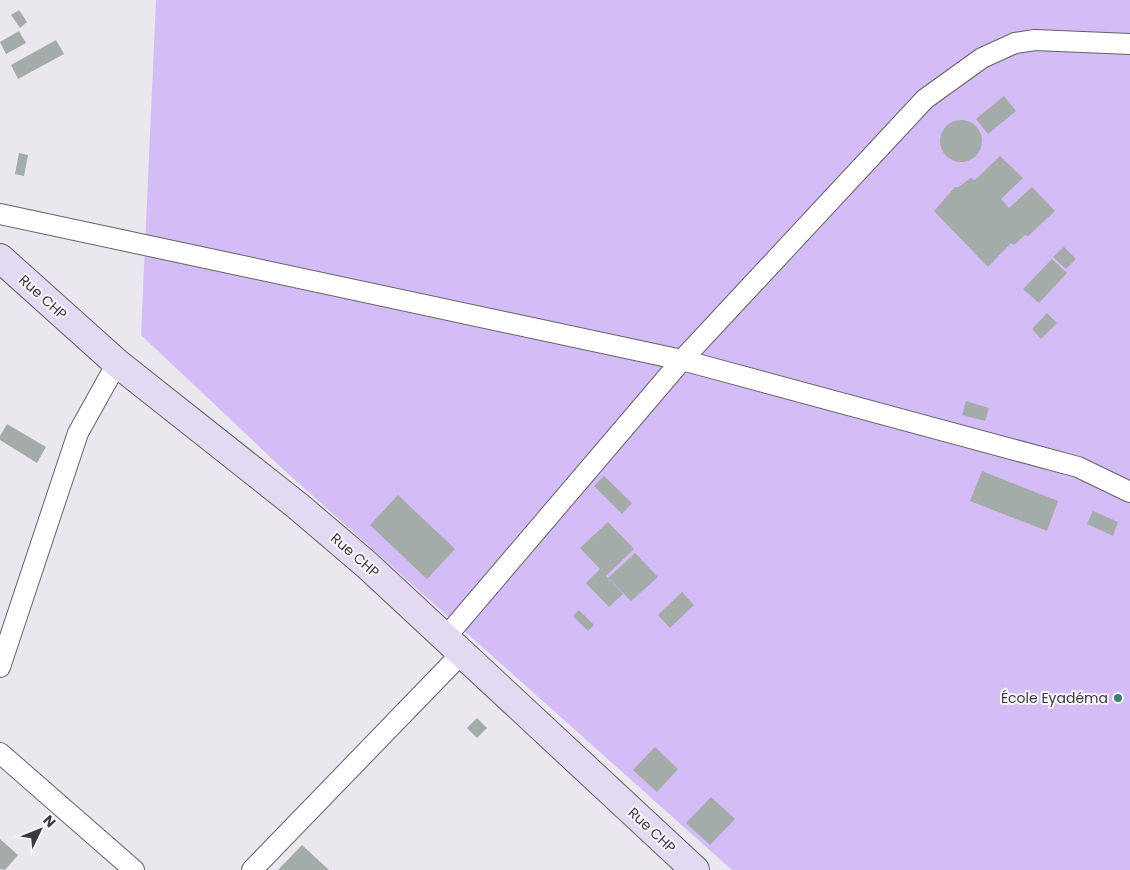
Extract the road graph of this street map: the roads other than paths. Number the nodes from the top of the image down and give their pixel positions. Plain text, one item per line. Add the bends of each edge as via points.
1 (1130, 44) edge
2 (0, 214) edge
3 (0, 258) edge
4 (682, 360) junction
5 (117, 363) junction
6 (1130, 492) edge
7 (454, 646) junction
8 (0, 667) edge
9 (0, 753) edge
10 (134, 870) edge
11 (252, 870) edge
12 (695, 870) edge

1 - 4 street via 1035,40 1015,43 982,58 925,99
2 - 4 street
3 - 5 street, Rue CHP
4 - 6 street via 1078,467
4 - 7 street
5 - 7 street, Rue CHP via 299,507
5 - 8 street via 78,433
7 - 11 street
7 - 12 street, Rue CHP
9 - 10 street

